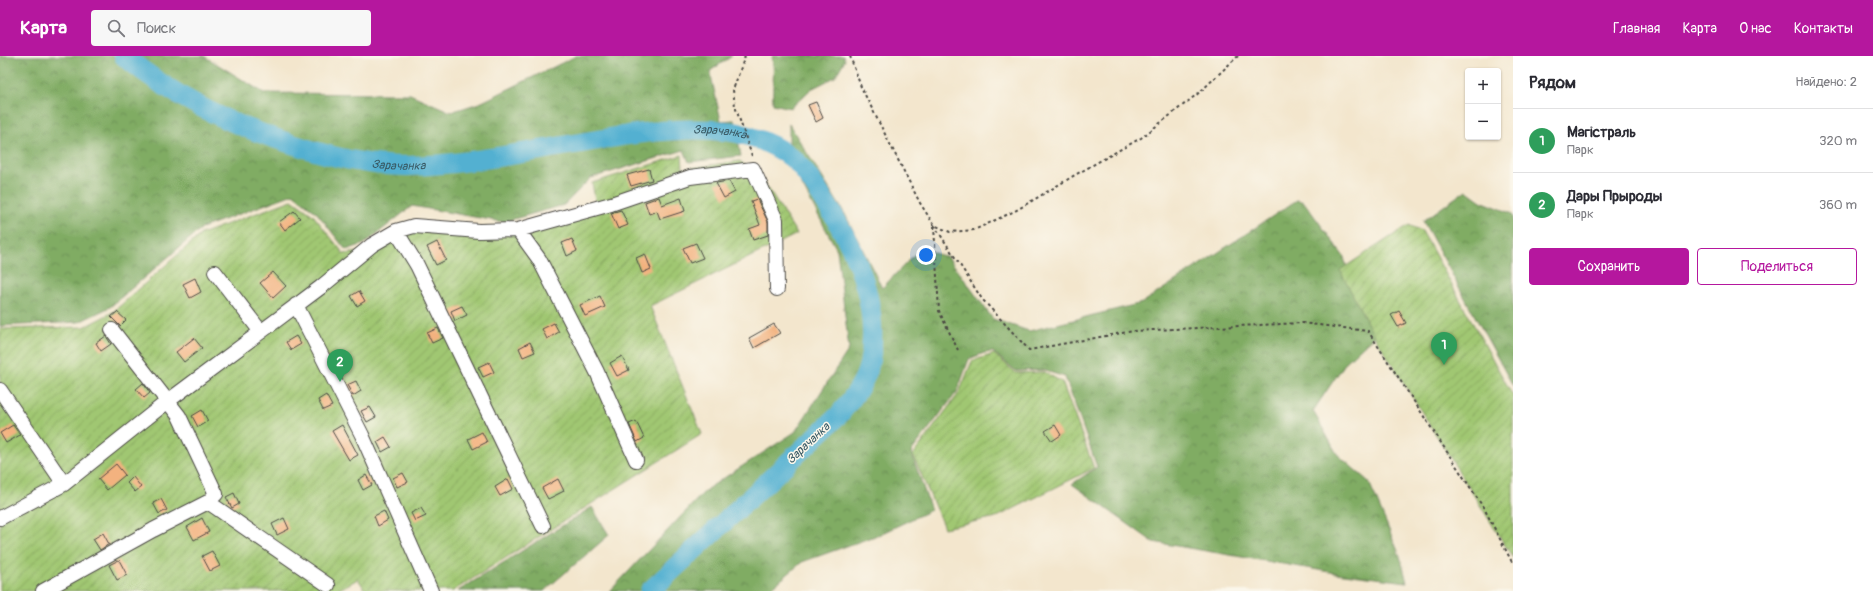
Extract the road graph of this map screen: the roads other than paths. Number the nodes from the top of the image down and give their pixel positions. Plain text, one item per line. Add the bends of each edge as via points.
1 (518, 230) junction
2 (396, 231) junction
3 (215, 272) dead end
4 (777, 289) dead end
5 (296, 305) junction
6 (112, 330) dead end
7 (261, 332) junction
8 (0, 390) edge
9 (168, 401) junction
10 (636, 460) dead end
11 (64, 484) junction
12 (208, 502) junction
13 (0, 518) edge
14 (543, 526) dead end
15 (328, 585) dead end
16 (43, 591) edge
17 (432, 591) edge

1 - 2 lane via 479,232 414,226
1 - 4 lane via 690,178 753,169 776,220
1 - 10 lane via 539,259 597,372
2 - 5 lane via 372,244
2 - 14 lane via 418,265
3 - 7 lane
5 - 7 lane
5 - 17 lane via 362,435
6 - 9 lane
7 - 9 lane
8 - 11 lane
9 - 11 lane
9 - 12 lane via 179,416 216,494
11 - 13 lane
12 - 15 lane
12 - 16 lane

